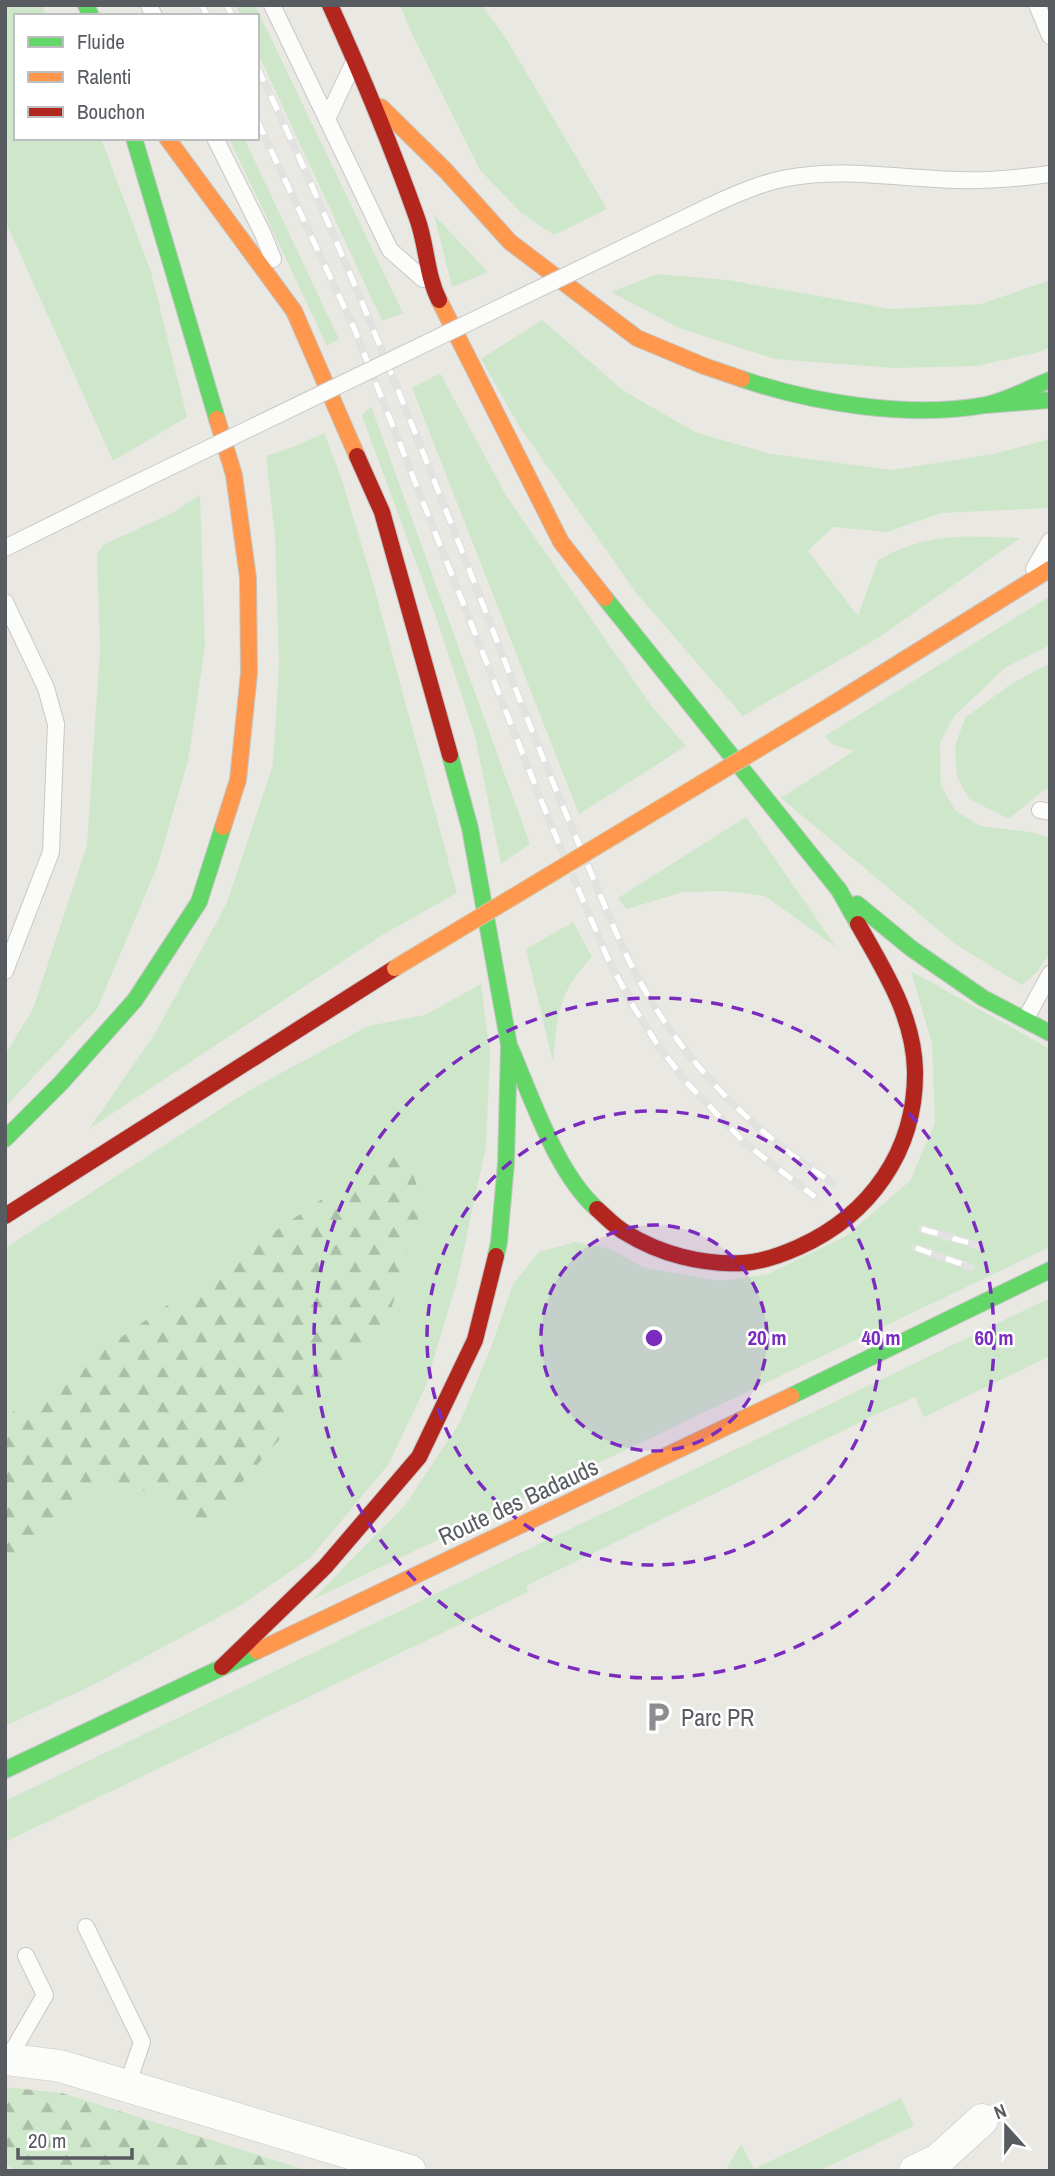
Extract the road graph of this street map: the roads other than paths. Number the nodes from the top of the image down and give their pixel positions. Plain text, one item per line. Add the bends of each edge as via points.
1 (272, 5) edge
2 (330, 5) edge
3 (1037, 5) edge
4 (1050, 36) edge
5 (355, 62) junction
6 (373, 100) junction
7 (327, 119) junction
8 (135, 140) edge
9 (168, 140) edge
10 (216, 140) edge
11 (1050, 174) edge
12 (430, 285) junction
13 (294, 311) junction
14 (1050, 380) edge
15 (1050, 400) edge
16 (987, 405) junction
17 (1050, 541) edge
18 (5, 548) edge
19 (1050, 569) edge
20 (1024, 585) junction
21 (5, 602) edge
22 (839, 890) junction
23 (5, 971) edge
24 (1050, 974) edge
25 (1025, 1020) junction
26 (1050, 1033) edge
27 (509, 1045) junction
28 (5, 1139) edge
29 (5, 1216) edge
30 (1050, 1270) edge
31 (222, 1667) junction
32 (5, 1770) edge
33 (86, 1927) dead end
34 (26, 1956) dead end
35 (7, 2059) edge
36 (127, 2086) junction
37 (982, 2120) dead end
38 (410, 2171) edge
39 (915, 2171) edge

1 - 7 lane
2 - 5 main road
3 - 4 lane
5 - 6 main road
5 - 7 lane
6 - 12 main road via 419,222
6 - 16 main road via 510,242 637,338 772,388 843,403 926,411
7 - 12 lane via 390,250
8 - 28 main road via 234,475 248,578 249,673 238,779 200,902 135,1000
9 - 13 main road
10 - 13 lane via 263,234
11 - 18 lane, bridge via 960,180 819,174 748,189
12 - 22 main road via 561,542
13 - 27 main road via 382,512 470,828
14 - 16 main road
15 - 16 main road
17 - 20 lane
19 - 20 main road
20 - 29 main road, bridge via 395,968
21 - 23 lane via 46,688 56,724 51,852
22 - 25 main road via 912,949 983,998
22 - 27 main road via 897,994 912,1039 915,1083 904,1142 887,1175 855,1213 817,1239 779,1256 744,1263 704,1261 665,1252 624,1232 587,1200 558,1157
24 - 25 lane
25 - 26 main road
27 - 31 main road via 499,1242 475,1340 419,1457 324,1567
30 - 31 main road, Route des Badauds
31 - 32 main road, Route des Badauds
33 - 36 lane via 142,2042
34 - 35 lane via 45,1995
35 - 36 street via 60,2066
36 - 38 street
37 - 39 street via 938,2160

